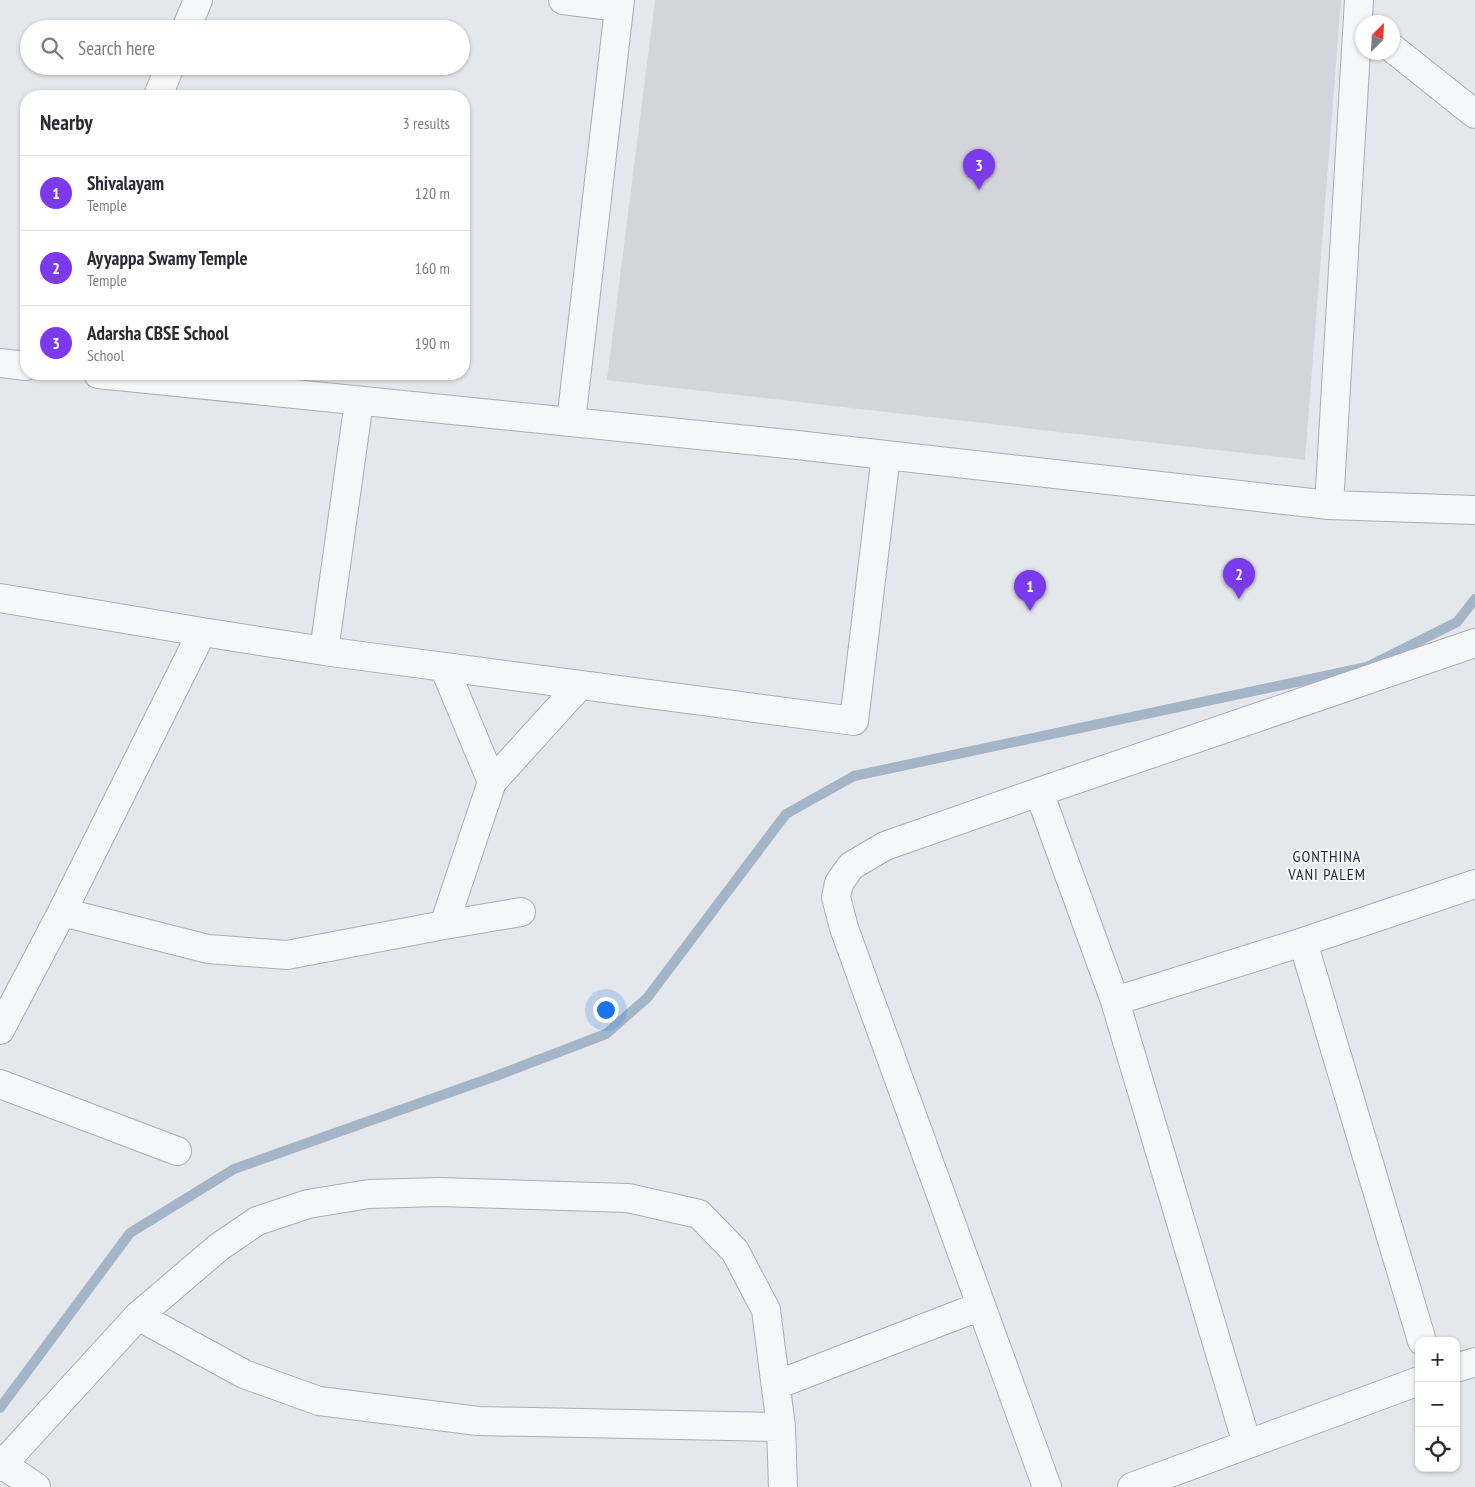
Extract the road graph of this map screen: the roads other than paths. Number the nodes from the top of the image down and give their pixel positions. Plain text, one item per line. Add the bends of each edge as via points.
1 (198, 0) edge
2 (563, 0) edge
3 (619, 3) edge
4 (190, 20) edge
5 (1400, 54) edge
6 (1357, 60) edge
7 (166, 75) edge
8 (160, 90) edge
9 (1475, 114) edge
10 (0, 363) edge
11 (20, 365) edge
12 (156, 380) edge
13 (359, 401) junction
14 (572, 422) junction
15 (886, 455) junction
16 (1329, 505) junction
17 (1467, 510) edge
18 (0, 598) edge
19 (202, 632) junction
20 (1475, 643) edge
21 (324, 651) junction
22 (444, 667) junction
23 (580, 685) junction
24 (492, 782) junction
25 (1039, 792) junction
26 (1475, 884) edge
27 (62, 912) junction
28 (521, 912) dead end
29 (444, 925) junction
30 (1303, 942) junction
31 (1115, 1001) junction
32 (0, 1030) edge
33 (0, 1084) edge
34 (177, 1151) dead end
35 (981, 1306) junction
36 (138, 1316) junction
37 (1421, 1337) edge
38 (1475, 1362) edge
39 (1460, 1367) edge
40 (1416, 1382) edge
41 (776, 1385) junction
42 (781, 1427) junction
43 (1247, 1444) junction
44 (2, 1466) edge
45 (36, 1487) edge
46 (783, 1487) edge
47 (1047, 1487) edge
48 (1132, 1487) edge

1 - 4 street
2 - 3 street
3 - 14 street
5 - 9 street
6 - 16 street
7 - 8 street
10 - 11 street
12 - 13 street
13 - 14 street
13 - 21 street
14 - 15 street
15 - 16 street
15 - 23 street via 854,721
16 - 17 street
18 - 19 street
19 - 21 street
19 - 27 street
20 - 25 street
21 - 22 street
22 - 23 street
22 - 24 street
23 - 24 street
24 - 29 street
25 - 31 street
25 - 35 street via 885,846 851,866 839,883 836,897 844,928
26 - 30 street
27 - 29 street via 208,949 288,955
27 - 32 street
28 - 29 street
30 - 31 street
30 - 37 street
31 - 43 street
33 - 34 street
35 - 41 street
35 - 47 street
36 - 41 street via 256,1221 308,1204 369,1194 440,1192 628,1198 699,1214 735,1251 766,1310
36 - 42 street via 244,1374 319,1401 478,1421
36 - 44 street
38 - 39 street
40 - 43 street
41 - 42 street
42 - 46 street
43 - 48 street
44 - 45 street

